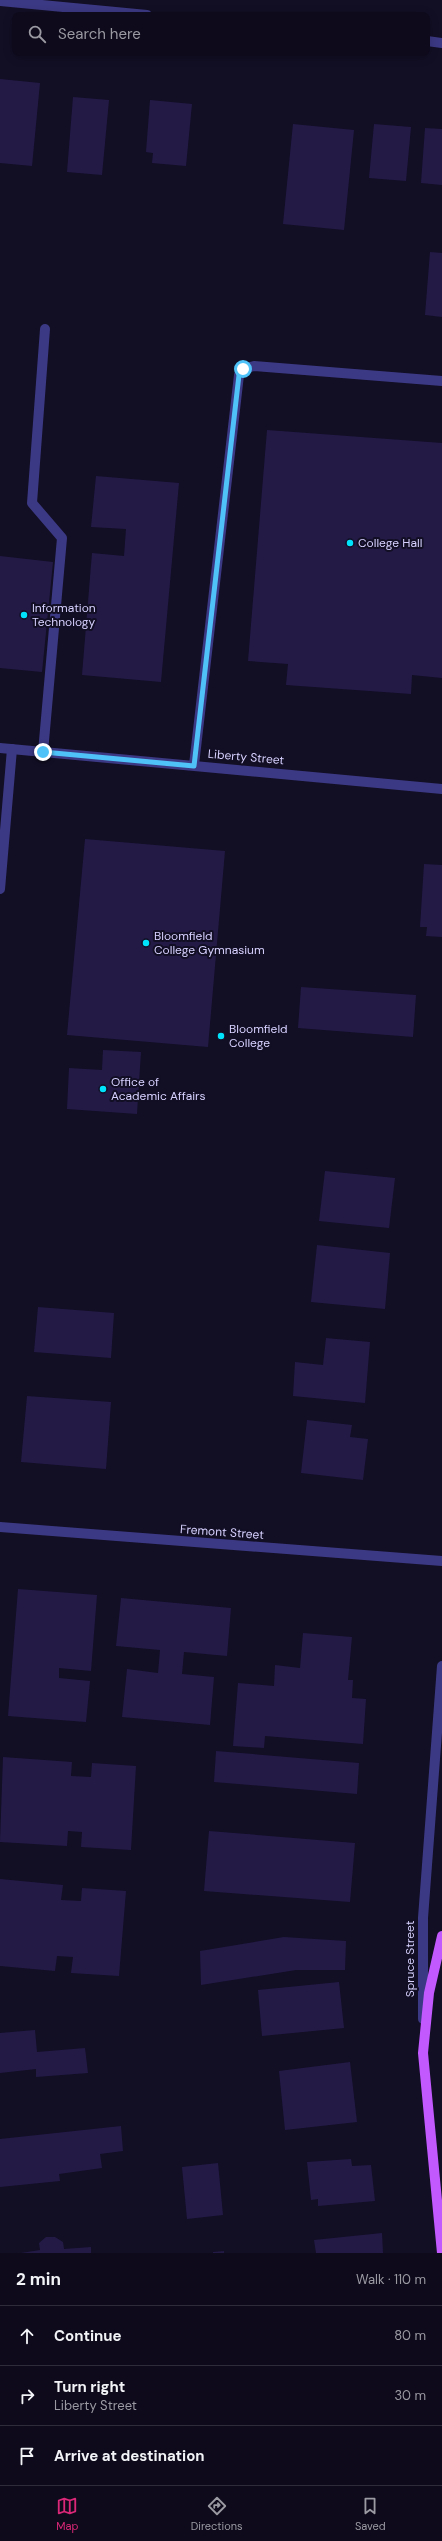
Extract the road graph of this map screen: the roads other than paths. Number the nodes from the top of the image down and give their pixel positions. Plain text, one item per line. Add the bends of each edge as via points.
1 (0, 1) edge
2 (116, 12) edge
3 (430, 41) edge
4 (442, 43) edge
5 (45, 328) dead end
6 (442, 381) edge
7 (0, 748) edge
8 (12, 749) junction
9 (43, 752) junction
10 (194, 766) junction
11 (442, 789) edge
12 (0, 889) edge
13 (0, 1527) edge
14 (442, 1561) edge
15 (442, 1666) edge
16 (442, 1936) edge
17 (423, 2053) junction
18 (442, 2253) edge

1 - 2 street
3 - 4 street
5 - 9 street via 32,503 62,538
6 - 10 street via 254,366 243,369 239,375
7 - 8 street, Liberty Street
8 - 9 street, Liberty Street
8 - 12 street
9 - 10 street, Liberty Street
10 - 11 street, Liberty Street
13 - 14 street, Fremont Street
15 - 17 street, Spruce Street via 423,1918
16 - 17 main road via 428,1993
17 - 18 main road, Spruce Street

